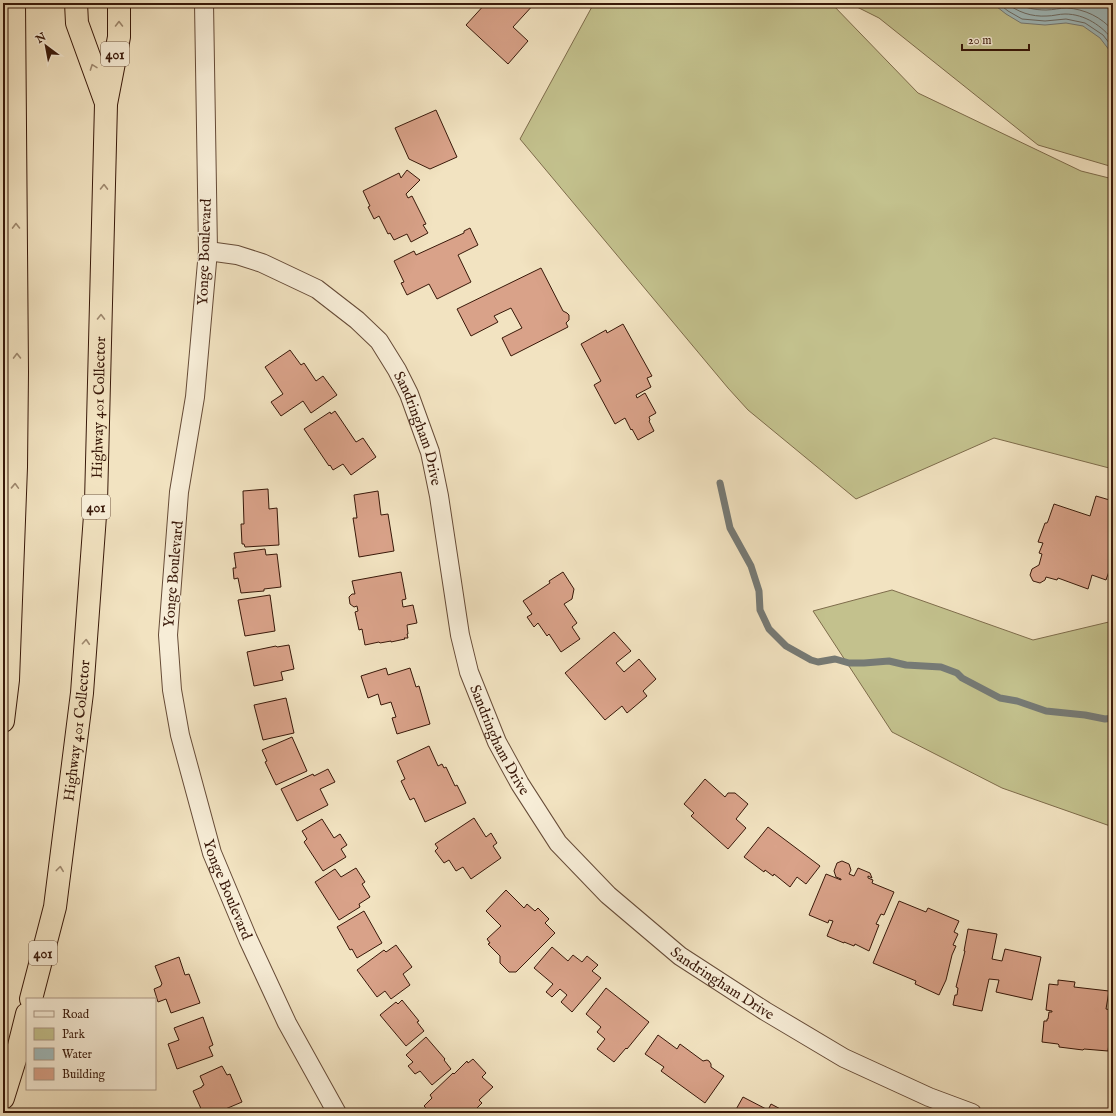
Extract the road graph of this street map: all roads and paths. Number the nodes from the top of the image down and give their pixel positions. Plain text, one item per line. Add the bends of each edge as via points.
1 (14, 3) edge
2 (76, 3) edge
3 (118, 3) edge
4 (204, 3) edge
5 (106, 104) junction
6 (208, 251) junction
7 (3, 721) edge
8 (31, 998) edge
9 (26, 1018) edge
10 (3, 1098) edge
11 (337, 1113) edge
12 (972, 1113) edge

7 -> 1 highway via 8,680 16,467
5 -> 2 highway via 77,22
5 -> 3 highway, Highway 401 Collector / 401 via 118,37
4 - 6 street, Yonge Boulevard
8 -> 5 highway, Highway 401 Collector / 401 via 55,907 82,693 96,502
6 - 11 street, Yonge Boulevard via 195,397 179,492 168,635 172,690 180,735 212,853 287,1024
6 - 12 street, Sandringham Drive via 237,255 262,263 317,289 379,341 397,370 409,394 430,452 460,635 469,672 497,742 520,784 558,843 608,895 680,956 844,1058 929,1098
9 - 10 highway

